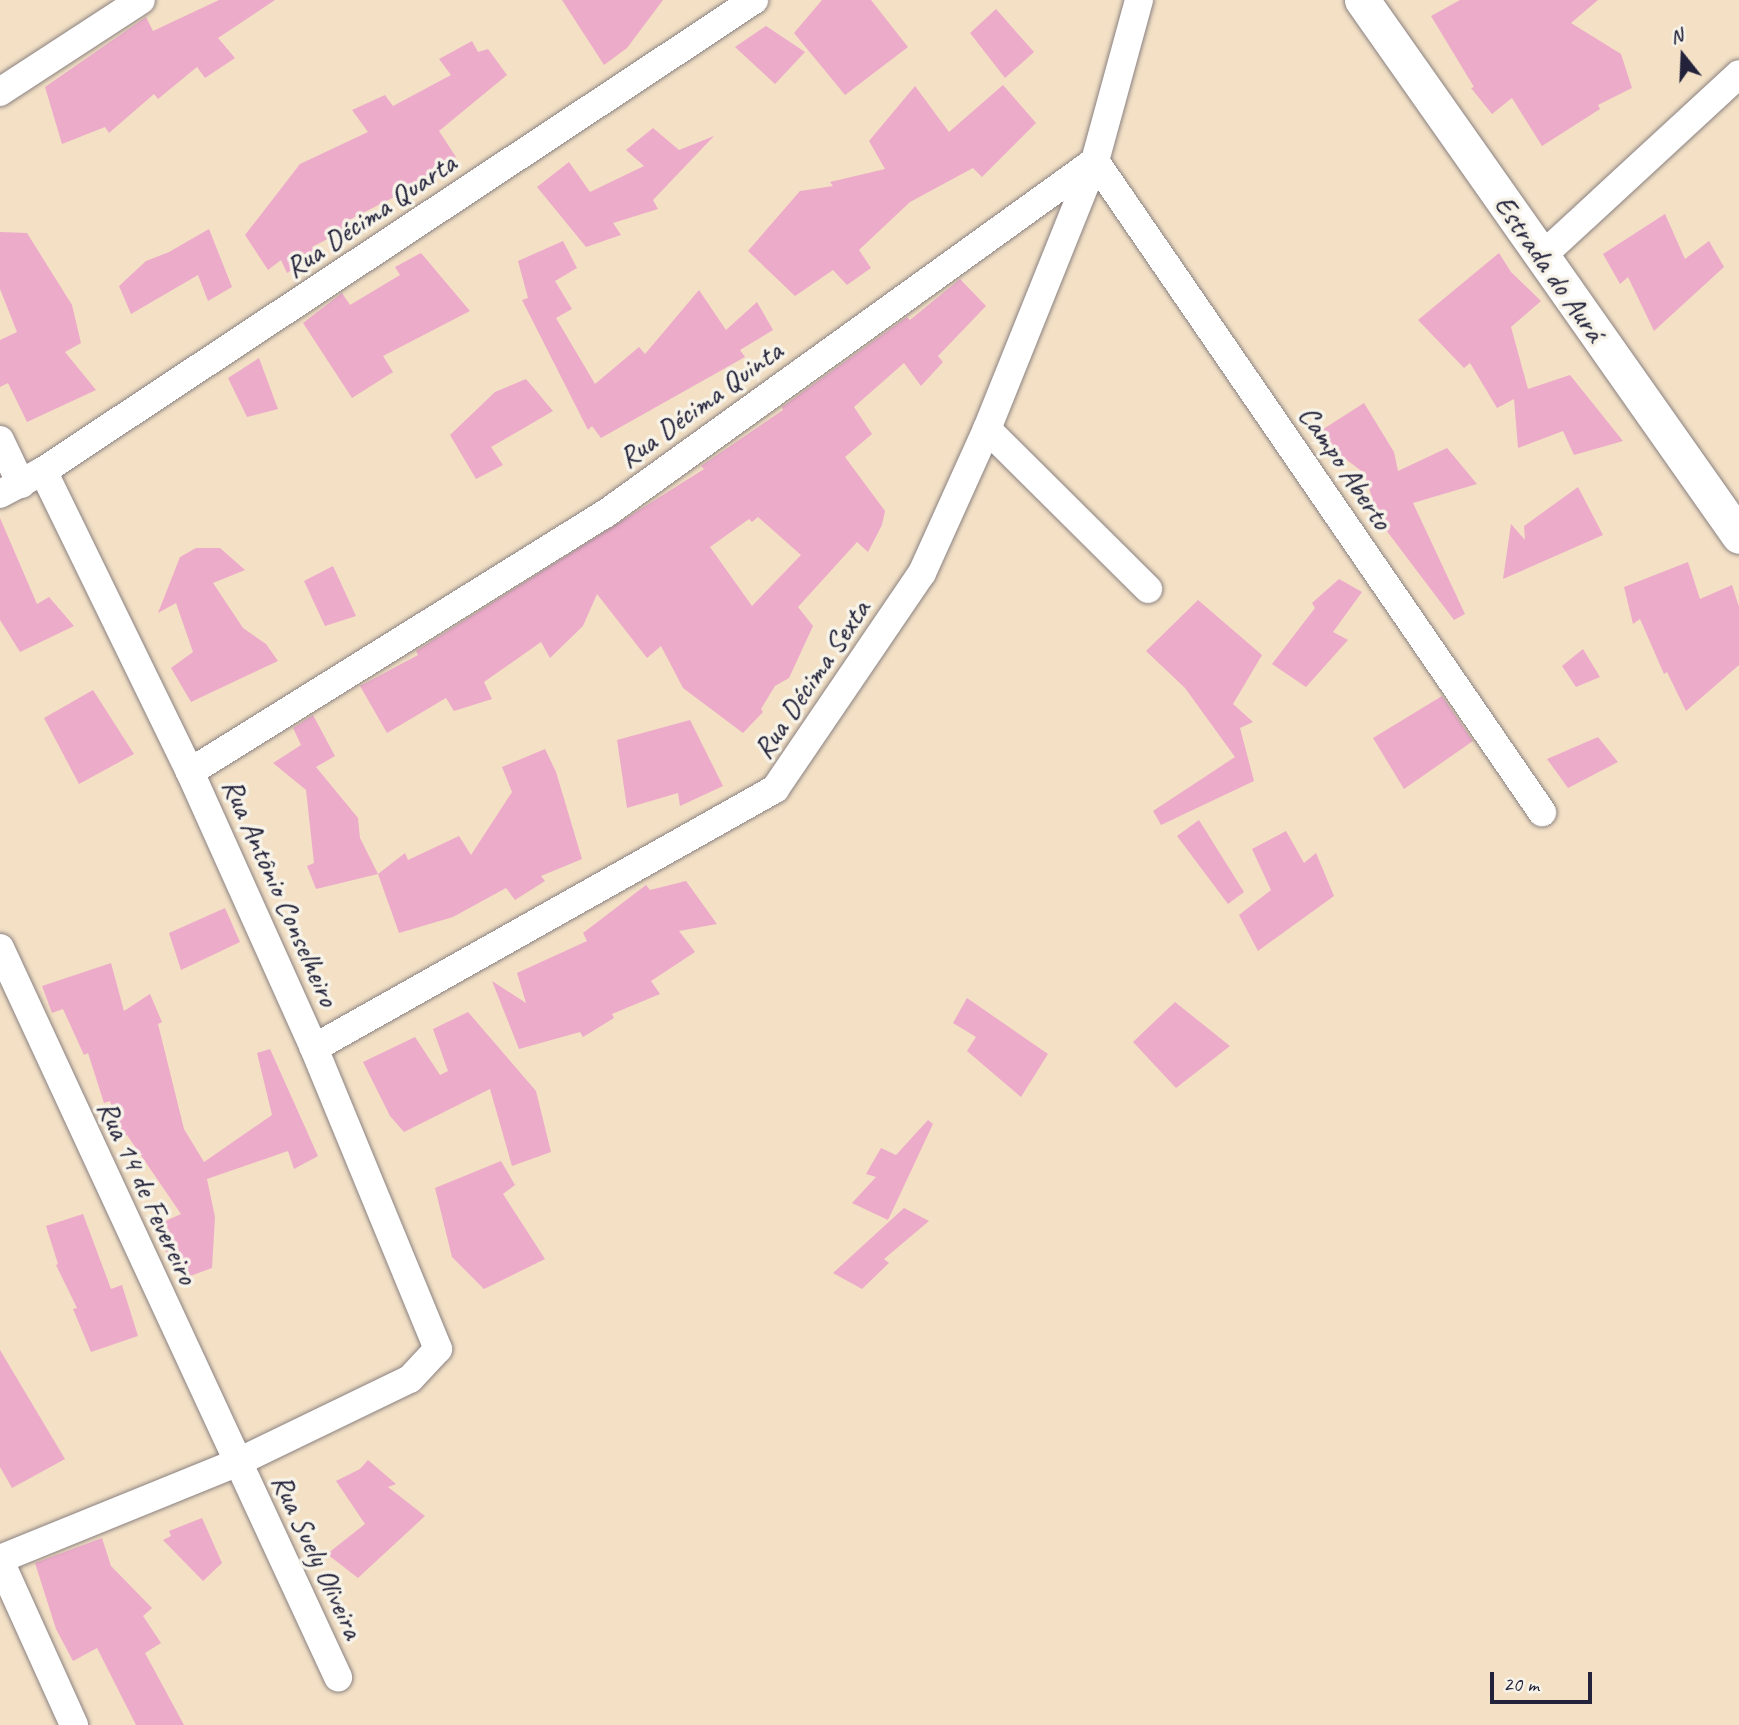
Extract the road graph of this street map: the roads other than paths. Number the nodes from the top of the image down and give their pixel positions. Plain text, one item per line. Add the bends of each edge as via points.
1 (141, 0) edge
2 (754, 0) edge
3 (1139, 0) edge
4 (1362, 0) edge
5 (1739, 74) edge
6 (0, 92) edge
7 (1095, 161) junction
8 (1542, 256) junction
9 (987, 429) junction
10 (0, 440) edge
11 (22, 483) edge
12 (1739, 536) edge
13 (1147, 589) dead end
14 (190, 772) junction
15 (1542, 812) dead end
16 (0, 948) edge
17 (314, 1048) junction
18 (236, 1463) junction
19 (0, 1560) edge
20 (338, 1677) dead end
21 (74, 1725) edge

1 - 6 street
2 - 11 street, Rua Décima Quarta
3 - 7 street
4 - 8 street, Estrada do Aurá
5 - 8 street
7 - 9 street, Rua Décima Sexta
7 - 14 street, Rua Décima Quinta via 605,514
7 - 15 street, Campo Aberto
8 - 12 street, Estrada do Aurá
9 - 13 street
9 - 17 street, Rua Décima Sexta via 922,573 775,789
10 - 11 street, Rua Antônio Conselheiro
11 - 14 street, Rua Antônio Conselheiro
14 - 17 street, Rua Antônio Conselheiro
16 - 18 street, Rua 14 de Fevereiro
17 - 18 street, Rua Antônio Conselheiro via 438,1349 410,1379
18 - 19 street
18 - 20 street, Rua Suely Oliveira
19 - 21 street

